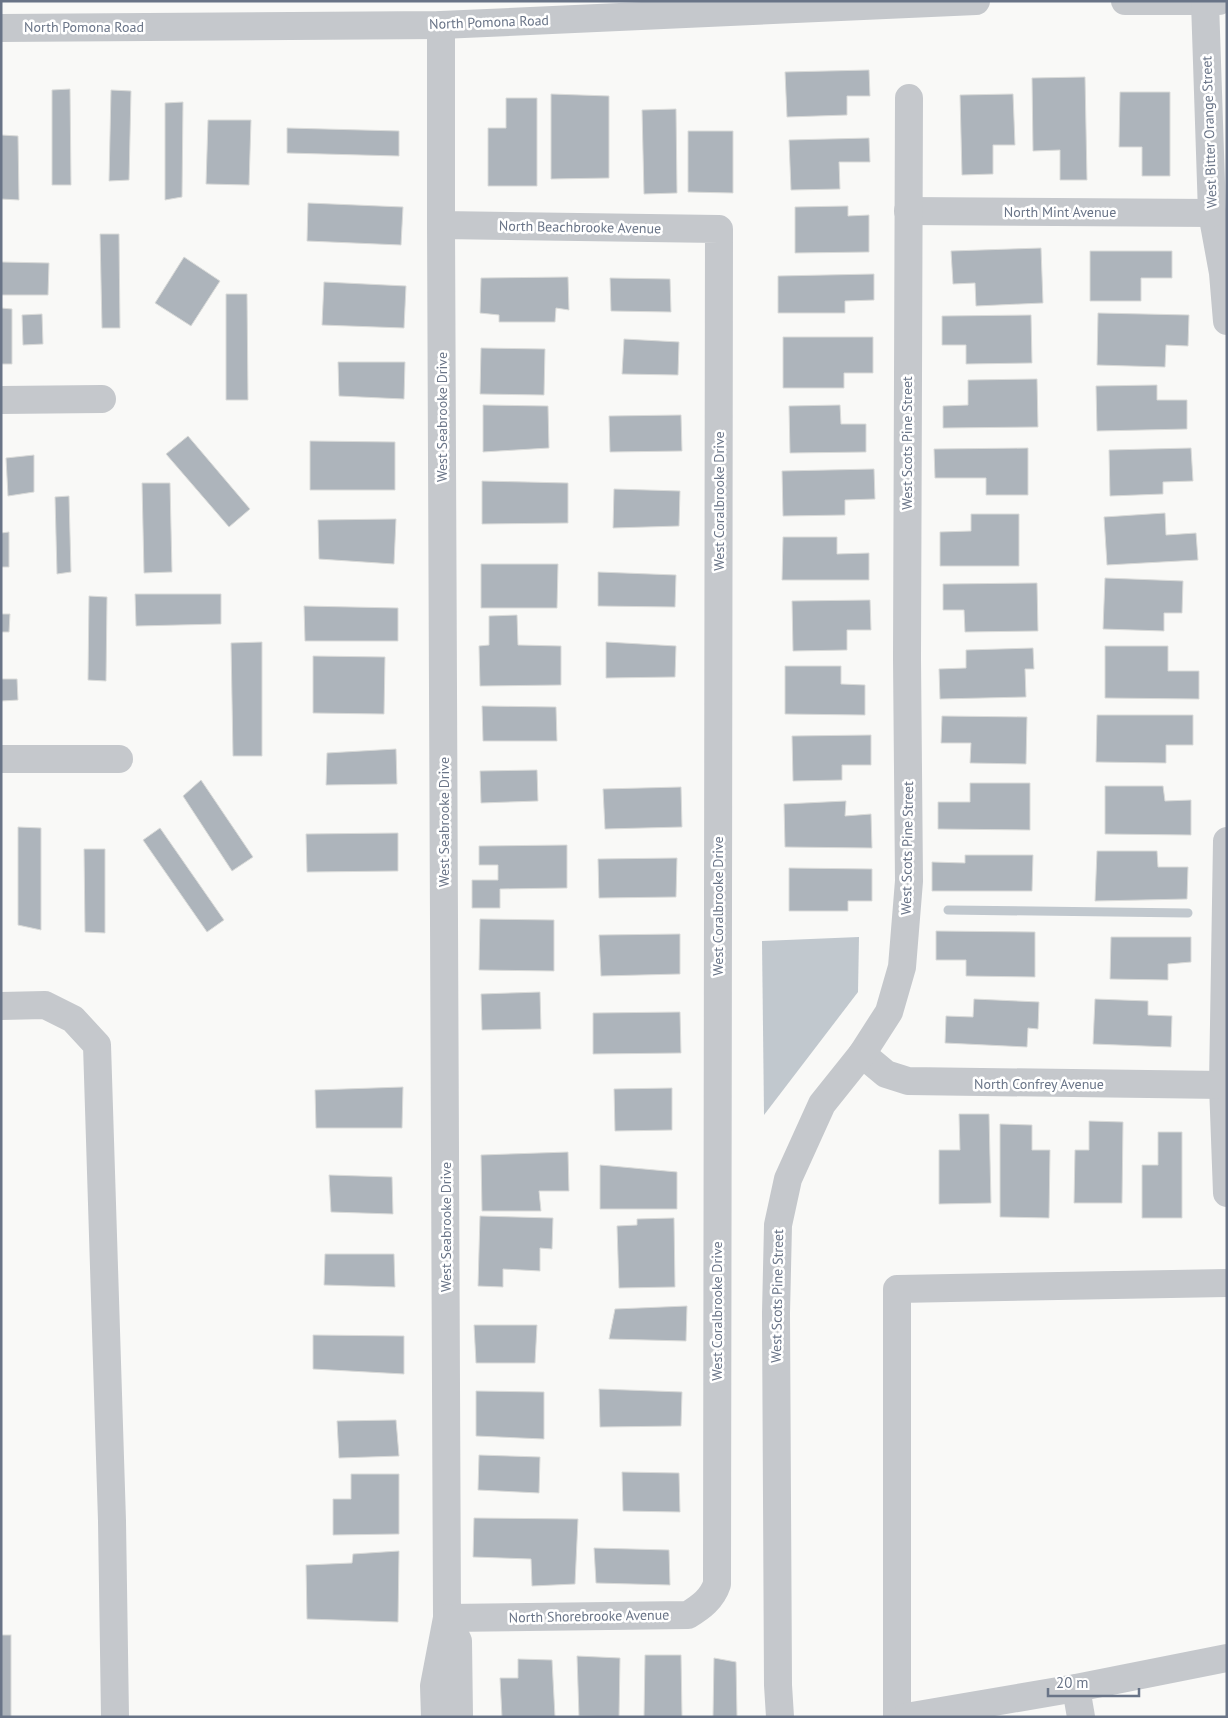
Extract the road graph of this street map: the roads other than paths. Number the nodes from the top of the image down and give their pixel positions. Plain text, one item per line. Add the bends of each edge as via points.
1 (976, 1) edge
2 (1125, 1) edge
3 (1212, 2) edge
4 (441, 25) junction
5 (1, 28) edge
6 (908, 98) dead end
7 (908, 211) junction
8 (1212, 213) junction
9 (441, 225) junction
10 (720, 229) joint
11 (1227, 321) edge
12 (1, 400) edge
13 (102, 400) dead end
14 (119, 758) dead end
15 (1, 759) edge
16 (1227, 841) edge
17 (1, 1006) edge
18 (862, 1054) junction
19 (1224, 1085) junction
20 (1227, 1193) edge
21 (1227, 1283) edge
22 (717, 1584) joint
23 (447, 1618) junction
24 (1227, 1658) edge
25 (1076, 1688) junction
26 (115, 1717) edge
27 (435, 1717) edge
28 (459, 1717) edge
29 (780, 1717) edge
30 (897, 1717) edge
31 (906, 1717) edge
32 (1081, 1717) edge

1 - 4 street, North Pomona Road
2 - 3 street
3 - 8 street, West Bitter Orange Street
4 - 5 street, North Pomona Road
4 - 9 street, West Seabrooke Drive
6 - 7 street, West Scots Pine Street
7 - 8 street, North Mint Avenue
7 - 18 street, West Scots Pine Street via 909,881 902,967 889,1012
8 - 11 street, West Bitter Orange Street via 1223,273
9 - 10 street, North Beachbrooke Avenue
9 - 23 street, West Seabrooke Drive
10 - 22 street, West Coralbrooke Drive
12 - 13 street
14 - 15 street
16 - 19 street
17 - 26 street via 44,1004 73,1020 97,1045
18 - 19 street, North Confrey Avenue via 886,1074 908,1082
18 - 29 street, West Scots Pine Street via 822,1104 788,1179 778,1225
19 - 20 street
21 - 30 street via 897,1289
22 - 23 street, North Shorebrooke Avenue via 714,1594 688,1615
23 - 27 street via 434,1686
23 - 28 street via 458,1641
24 - 25 street
25 - 31 street
25 - 32 street

